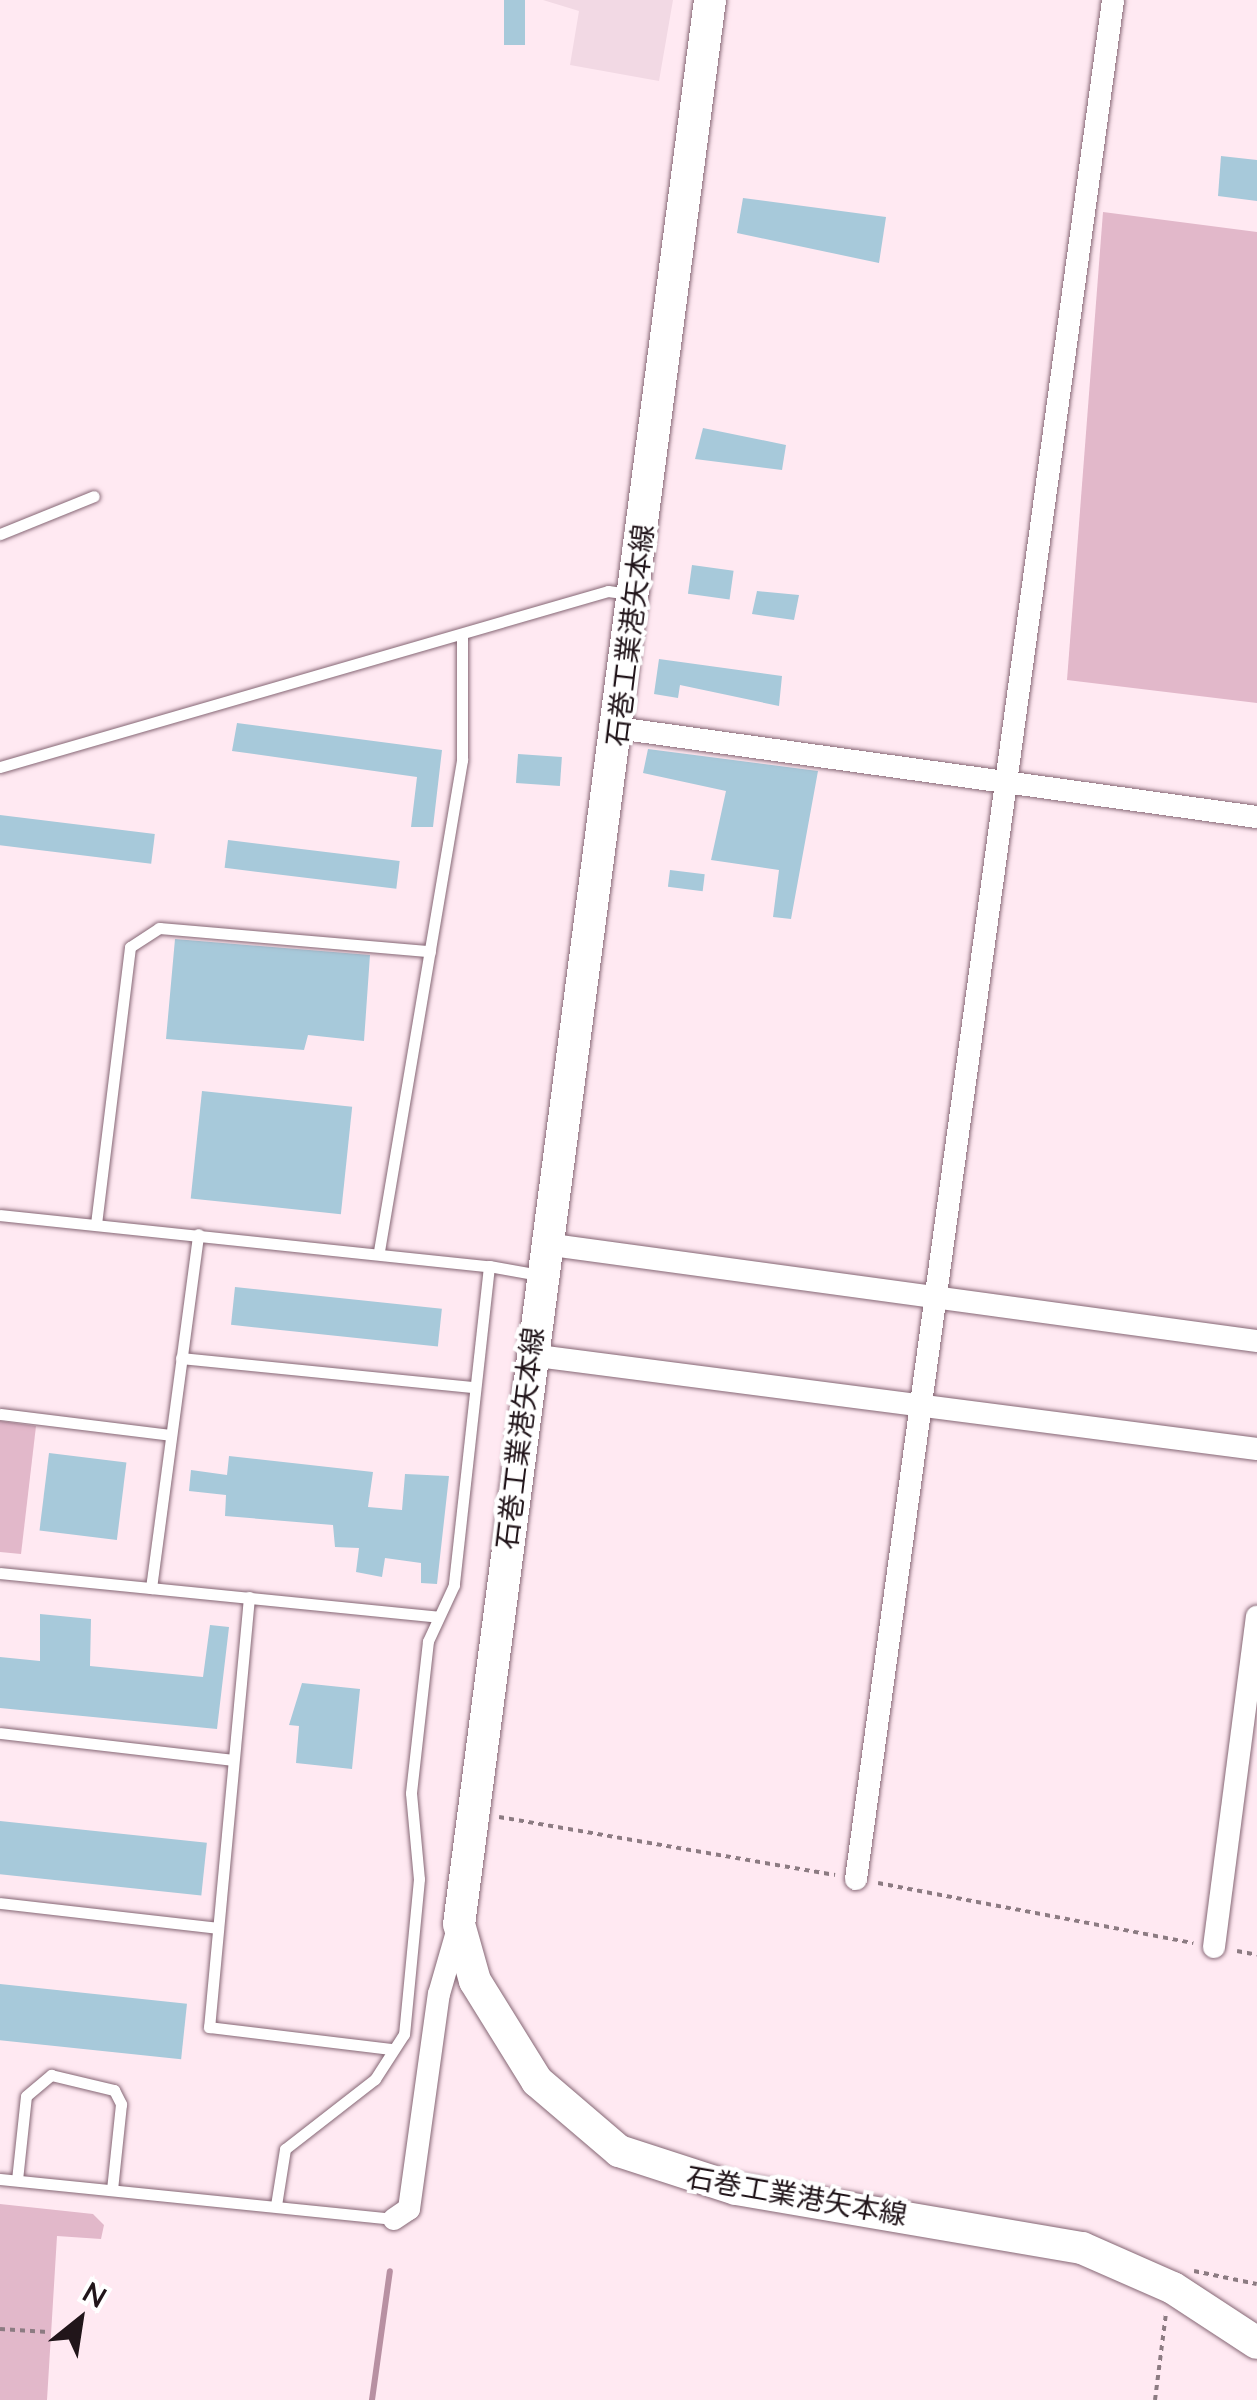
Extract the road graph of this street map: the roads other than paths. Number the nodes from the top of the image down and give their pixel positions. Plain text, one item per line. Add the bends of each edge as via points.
1 (710, 0) edge
2 (1113, 0) edge
3 (94, 496) dead end
4 (0, 534) edge
5 (634, 594) junction
6 (462, 634) junction
7 (617, 728) junction
8 (0, 767) edge
9 (1005, 782) junction
10 (1257, 818) edge
11 (430, 952) junction
12 (0, 1215) edge
13 (96, 1224) junction
14 (198, 1234) junction
15 (379, 1251) junction
16 (543, 1260) junction
17 (488, 1266) junction
18 (930, 1296) junction
19 (1257, 1341) edge
20 (530, 1354) junction
21 (181, 1358) junction
22 (472, 1388) junction
23 (916, 1403) junction
24 (0, 1414) edge
25 (172, 1435) junction
26 (1257, 1449) edge
27 (0, 1573) edge
28 (151, 1588) junction
29 (249, 1597) junction
30 (1257, 1616) edge
31 (438, 1617) junction
32 (0, 1733) edge
33 (232, 1760) junction
34 (856, 1879) dead end
35 (0, 1902) edge
36 (458, 1924) junction
37 (218, 1928) junction
38 (1214, 1947) dead end
39 (392, 2049) junction
40 (0, 2178) edge
41 (17, 2180) junction
42 (112, 2189) junction
43 (276, 2205) junction
44 (394, 2219) joint
45 (1257, 2343) edge

1 - 5 main road, 石巻工業港矢本線
2 - 9 street
3 - 4 lane
5 - 6 lane via 608,592
5 - 7 main road, 石巻工業港矢本線
6 - 8 lane
6 - 11 lane via 462,760
7 - 9 street
7 - 16 main road, 石巻工業港矢本線
9 - 10 street
9 - 18 street
11 - 13 lane via 158,928 130,948
11 - 15 lane
12 - 13 lane
13 - 14 lane
14 - 15 lane
14 - 21 lane
15 - 17 lane
16 - 17 lane
16 - 18 street
16 - 20 main road, 石巻工業港矢本線
17 - 22 lane
18 - 19 street
18 - 23 street
20 - 23 street
20 - 36 main road, 石巻工業港矢本線
21 - 22 lane
21 - 25 lane
22 - 31 lane via 454,1585
23 - 26 street
23 - 34 street
24 - 25 lane
25 - 28 lane
27 - 28 lane
28 - 29 lane
29 - 31 lane
29 - 33 lane
30 - 38 street
31 - 39 lane via 411,1793 418,1880 404,2034
32 - 33 lane
33 - 37 lane
35 - 37 lane
36 - 44 street via 439,1994 409,2209
36 - 45 main road, 石巻工業港矢本線 via 475,1981 537,2081 619,2151 736,2189 1082,2248 1172,2288
37 - 39 lane via 209,2027
39 - 43 lane via 375,2079 285,2150
40 - 41 lane
41 - 42 lane
41 - 42 lane via 26,2096 51,2075 114,2090 120,2104
42 - 43 lane
43 - 44 lane

